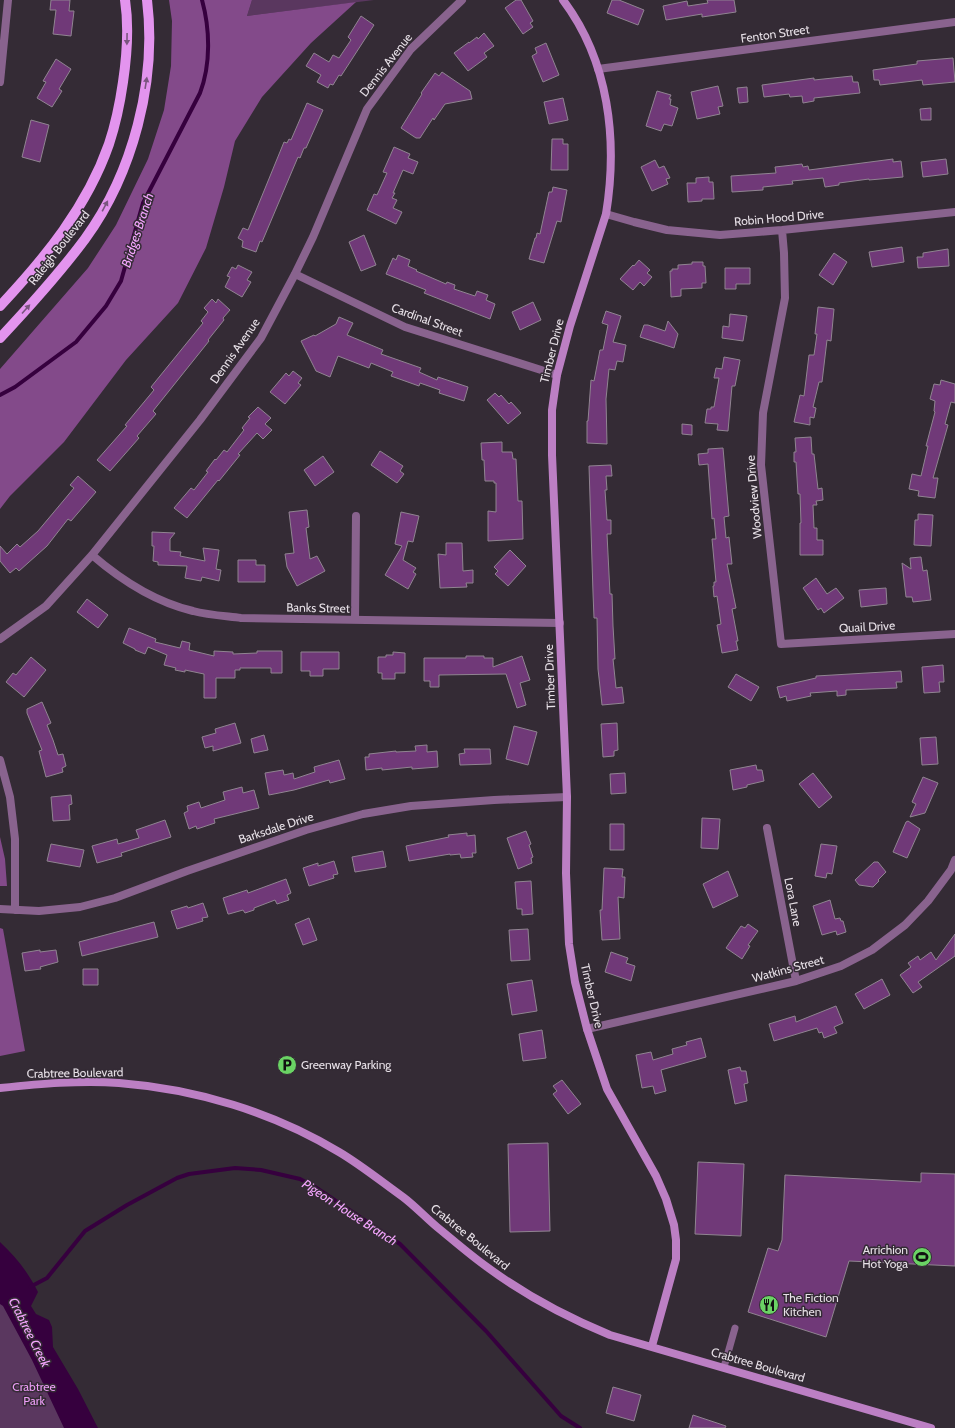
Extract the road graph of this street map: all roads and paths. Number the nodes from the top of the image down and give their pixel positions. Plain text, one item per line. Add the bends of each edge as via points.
1 (8, 0) edge
2 (125, 0) edge
3 (147, 0) edge
4 (462, 0) edge
5 (563, 0) edge
6 (955, 22) edge
7 (598, 69) junction
8 (0, 82) edge
9 (955, 212) edge
10 (606, 214) junction
11 (782, 230) junction
12 (295, 274) junction
13 (0, 306) edge
14 (0, 338) edge
15 (556, 375) junction
16 (356, 516) dead end
17 (92, 555) junction
18 (355, 620) junction
19 (560, 623) junction
20 (955, 634) edge
21 (0, 639) edge
22 (781, 644) joint
23 (0, 760) edge
24 (567, 797) junction
25 (767, 828) dead end
26 (955, 860) edge
27 (0, 910) edge
28 (15, 910) junction
29 (796, 981) junction
30 (587, 1029) junction
31 (0, 1088) edge
32 (735, 1328) dead end
33 (652, 1346) junction
34 (724, 1367) junction
35 (931, 1428) edge

1 - 8 street
2 -> 13 main road, Raleigh Boulevard via 127,37 119,109 97,174 67,226
14 -> 3 main road, Raleigh Boulevard via 86,238 117,183 141,114 149,38
4 - 12 street, Dennis Avenue via 410,49 367,109
5 - 7 street, Timber Drive via 585,35
6 - 7 street, Fenton Street
7 - 10 street, Timber Drive via 606,100 611,139 611,172
9 - 11 street, Robin Hood Drive
10 - 11 street, Robin Hood Drive via 674,231 720,235
10 - 15 street, Timber Drive
11 - 22 street, Woodview Drive via 786,298 763,413 761,464
12 - 15 street, Cardinal Street via 405,327
12 - 17 street, Dennis Avenue via 261,338 200,420
15 - 19 street, Timber Drive via 552,410 552,448
16 - 18 street
17 - 18 street, Banks Street via 108,569 154,598 193,611 241,618
17 - 21 street, Dennis Avenue via 46,606
18 - 19 street, Banks Street
19 - 24 street, Timber Drive
20 - 22 street, Quail Drive
23 - 28 street via 10,797 14,832
24 - 28 street, Barksdale Drive via 411,806 363,814 306,830 108,900 80,907 39,911
24 - 30 street, Timber Drive via 566,873 569,944 575,982
25 - 29 street, Lora Lane
26 - 29 street, Watkins Street via 951,870 928,901 905,925 872,950 842,966
27 - 28 street, Barksdale Drive
29 - 30 street, Watkins Street
30 - 33 street, Timber Drive via 608,1089 656,1176 674,1225 676,1259
31 - 33 street, Crabtree Boulevard via 55,1083 118,1083 180,1092 250,1110 339,1152 405,1199 486,1267 511,1284 570,1318 597,1330
32 - 34 lane
33 - 34 street, Crabtree Boulevard
34 - 35 street, Crabtree Boulevard

